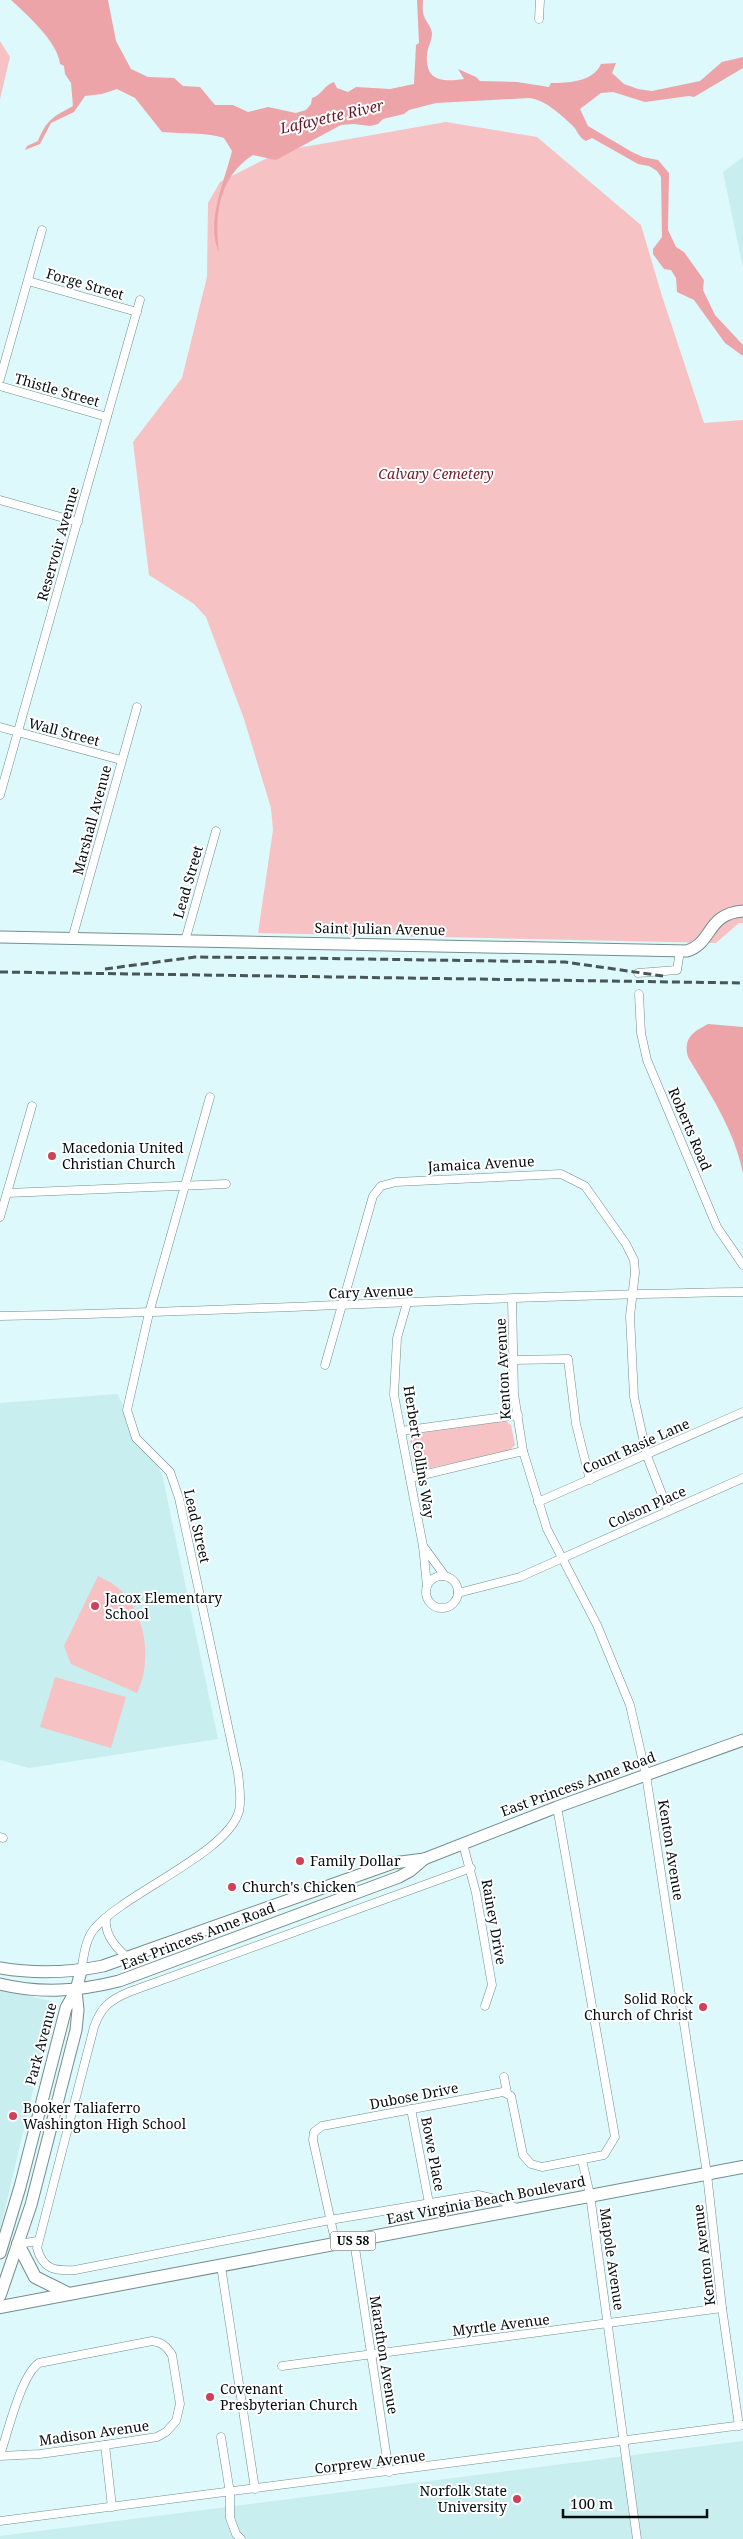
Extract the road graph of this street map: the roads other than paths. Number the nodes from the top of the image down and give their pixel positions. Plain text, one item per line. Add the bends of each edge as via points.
1 (540, 0) edge
2 (539, 20) dead end
3 (42, 230) dead end
4 (28, 281) junction
5 (140, 300) dead end
6 (136, 312) junction
7 (0, 378) edge
8 (0, 386) edge
9 (107, 417) junction
10 (0, 500) edge
11 (78, 522) junction
12 (137, 708) dead end
13 (0, 727) edge
14 (18, 732) junction
15 (121, 760) junction
16 (0, 795) edge
17 (216, 831) dead end
18 (743, 911) edge
19 (0, 937) edge
20 (72, 939) junction
21 (185, 941) junction
22 (680, 951) junction
23 (638, 973) dead end
24 (639, 994) dead end
25 (210, 1097) dead end
26 (32, 1106) dead end
27 (226, 1184) dead end
28 (186, 1186) junction
29 (7, 1194) junction
30 (0, 1218) edge
31 (743, 1265) edge
32 (743, 1292) edge
33 (632, 1293) junction
34 (512, 1299) junction
35 (406, 1303) junction
36 (341, 1306) junction
37 (149, 1314) junction
38 (0, 1316) edge
39 (514, 1360) junction
40 (325, 1365) dead end
41 (743, 1412) edge
42 (518, 1415) junction
43 (401, 1431) junction
44 (523, 1451) junction
45 (647, 1456) junction
46 (410, 1478) junction
47 (743, 1478) edge
48 (590, 1480) junction
49 (538, 1502) junction
50 (668, 1510) junction
51 (422, 1546) junction
52 (561, 1558) junction
53 (445, 1576) junction
54 (426, 1586) junction
55 (458, 1593) junction
56 (743, 1742) edge
57 (646, 1775) junction
58 (557, 1807) junction
59 (463, 1844) junction
60 (424, 1859) junction
61 (470, 1868) junction
62 (106, 1918) junction
63 (128, 1958) junction
64 (0, 1968) edge
65 (81, 1971) junction
66 (0, 1984) edge
67 (76, 1990) junction
68 (486, 2006) dead end
69 (504, 2077) dead end
70 (507, 2093) junction
71 (411, 2109) junction
72 (582, 2160) junction
73 (743, 2167) edge
74 (707, 2174) junction
75 (590, 2194) junction
76 (430, 2203) junction
77 (518, 2209) junction
78 (330, 2220) junction
79 (354, 2241) junction
80 (38, 2242) junction
81 (18, 2244) junction
82 (336, 2245) junction
83 (0, 2253) edge
84 (221, 2266) junction
85 (69, 2294) junction
86 (0, 2296) edge
87 (0, 2307) edge
88 (722, 2308) junction
89 (609, 2323) junction
90 (372, 2354) junction
91 (282, 2366) dead end
92 (741, 2425) edge
93 (221, 2437) dead end
94 (624, 2441) junction
95 (105, 2445) junction
96 (0, 2455) edge
97 (390, 2472) junction
98 (255, 2489) junction
99 (230, 2493) junction
100 (112, 2507) junction
101 (0, 2521) edge
102 (242, 2539) edge
103 (636, 2539) edge

1 - 2 street
3 - 4 street
4 - 6 street, Forge Street
4 - 7 street
5 - 6 street, Reservoir Avenue
6 - 9 street, Reservoir Avenue
8 - 9 street, Thistle Street
9 - 11 street, Reservoir Avenue
10 - 11 street
11 - 14 street, Reservoir Avenue
12 - 15 street, Marshall Avenue
13 - 14 street, Wall Street
14 - 15 street, Wall Street
14 - 16 street, Reservoir Avenue
15 - 20 street, Marshall Avenue
17 - 21 street, Lead Street
18 - 22 main road, Saint Julian Avenue via 725,915 715,922 699,945
19 - 20 main road, Saint Julian Avenue
20 - 21 main road, Saint Julian Avenue
21 - 22 main road, Saint Julian Avenue
22 - 23 street via 676,970
24 - 31 street, Roberts Road via 641,1033 647,1060 717,1227
25 - 28 street, Lead Street
26 - 29 street
27 - 28 street
28 - 29 street
28 - 37 street, Lead Street
29 - 30 street
32 - 33 street, Cary Avenue
33 - 34 street, Cary Avenue
33 - 36 street, Jamaica Avenue via 634,1260 585,1186 561,1174 533,1174 396,1182 381,1186 373,1196
33 - 45 street, Jamaica Avenue via 634,1397
34 - 35 street, Cary Avenue
34 - 39 street, Kenton Avenue
35 - 36 street, Cary Avenue
35 - 43 street, Herbert Collins Way via 397,1338 394,1395
36 - 37 street, Cary Avenue
36 - 40 street, Jamaica Avenue
37 - 38 street, Cary Avenue
37 - 62 street, Lead Street via 126,1410 136,1438 170,1472 179,1498 238,1772 239,1811 223,1836
39 - 42 street, Kenton Avenue
39 - 48 street via 568,1359 576,1424
41 - 45 street, Count Basie Lane
42 - 43 street
42 - 44 street, Kenton Avenue
43 - 46 street, Herbert Collins Way
44 - 46 street
44 - 49 street, Kenton Avenue
45 - 48 street, Count Basie Lane
45 - 50 street, Jamaica Avenue
46 - 51 street, Herbert Collins Way
47 - 50 street, Colson Place
48 - 49 street, Count Basie Lane
49 - 52 street, Kenton Avenue
50 - 52 street, Colson Place
51 - 53 street, Herbert Collins Way
51 - 54 street, Herbert Collins Way
52 - 55 street, Herbert Collins Way via 520,1577
52 - 57 street, Kenton Avenue via 597,1625 616,1669 630,1705
53 - 54 street via 436,1577
53 - 55 street, Herbert Collins Way via 454,1580
54 - 55 street, Herbert Collins Way via 428,1600 438,1608 452,1605
56 - 57 main road, East Princess Anne Road
57 - 58 main road, East Princess Anne Road
57 - 74 street, Kenton Avenue
58 - 59 main road, East Princess Anne Road
58 - 72 street via 615,2136 604,2155
59 - 60 main road, East Princess Anne Road
59 - 61 street, Rainey Drive
60 - 63 main road, East Princess Anne Road via 393,1863
60 - 67 main road, East Princess Anne Road via 399,1877 120,1981
61 - 68 street, Rainey Drive via 492,1985
61 - 80 street via 112,1999 104,2006 94,2027
62 - 63 street via 108,1934
62 - 65 street, Lead Street via 94,1928 89,1938
63 - 65 main road, East Princess Anne Road
64 - 65 main road, East Princess Anne Road via 30,1973
65 - 67 main road, Park Avenue
66 - 67 main road, East Princess Anne Road via 35,1991
67 - 81 main road, Park Avenue via 76,2030
67 - 83 main road, Park Avenue via 66,2008
69 - 70 street
70 - 71 street, Dubose Drive
70 - 72 street via 511,2096 523,2155 531,2164 542,2167
71 - 76 street, Bowe Place
71 - 78 street, Dubose Drive via 322,2126 314,2132
72 - 75 street, Mapole Avenue
73 - 74 main road, East Virginia Beach Boulevard / US 58
74 - 75 main road, East Virginia Beach Boulevard / US 58
74 - 88 street, Kenton Avenue
75 - 77 main road, East Virginia Beach Boulevard / US 58
75 - 89 street, Mapole Avenue
76 - 77 street via 478,2195 500,2200
76 - 78 street
77 - 79 main road, East Virginia Beach Boulevard / US 58
78 - 80 street via 75,2270 54,2271 47,2267 40,2258
78 - 82 street, Dubose Drive
79 - 82 main road, East Virginia Beach Boulevard / US 58
79 - 90 street, Marathon Avenue
80 - 81 street
81 - 85 main road via 34,2277
81 - 86 main road, Park Avenue
82 - 84 main road, East Virginia Beach Boulevard / US 58
84 - 85 main road, East Virginia Beach Boulevard / US 58
84 - 98 street
85 - 87 main road, East Virginia Beach Boulevard / US 58
88 - 89 street, Myrtle Avenue
88 - 92 street, Kenton Avenue
89 - 90 street, Myrtle Avenue
89 - 94 street, Mapole Avenue
90 - 91 street, Myrtle Avenue
90 - 97 street, Marathon Avenue
92 - 94 street, Corprew Avenue
93 - 99 street
94 - 97 street, Corprew Avenue
94 - 103 street, Mapole Avenue
95 - 96 street, Madison Avenue via 40,2454
95 - 96 street, Madison Avenue via 157,2438 176,2421 180,2404 172,2355 164,2345 152,2341 50,2360 33,2367 24,2382
95 - 100 street
97 - 98 street, Corprew Avenue
98 - 99 street, Corprew Avenue
99 - 100 street, Corprew Avenue
99 - 102 street via 230,2518 236,2534
100 - 101 street, Corprew Avenue

